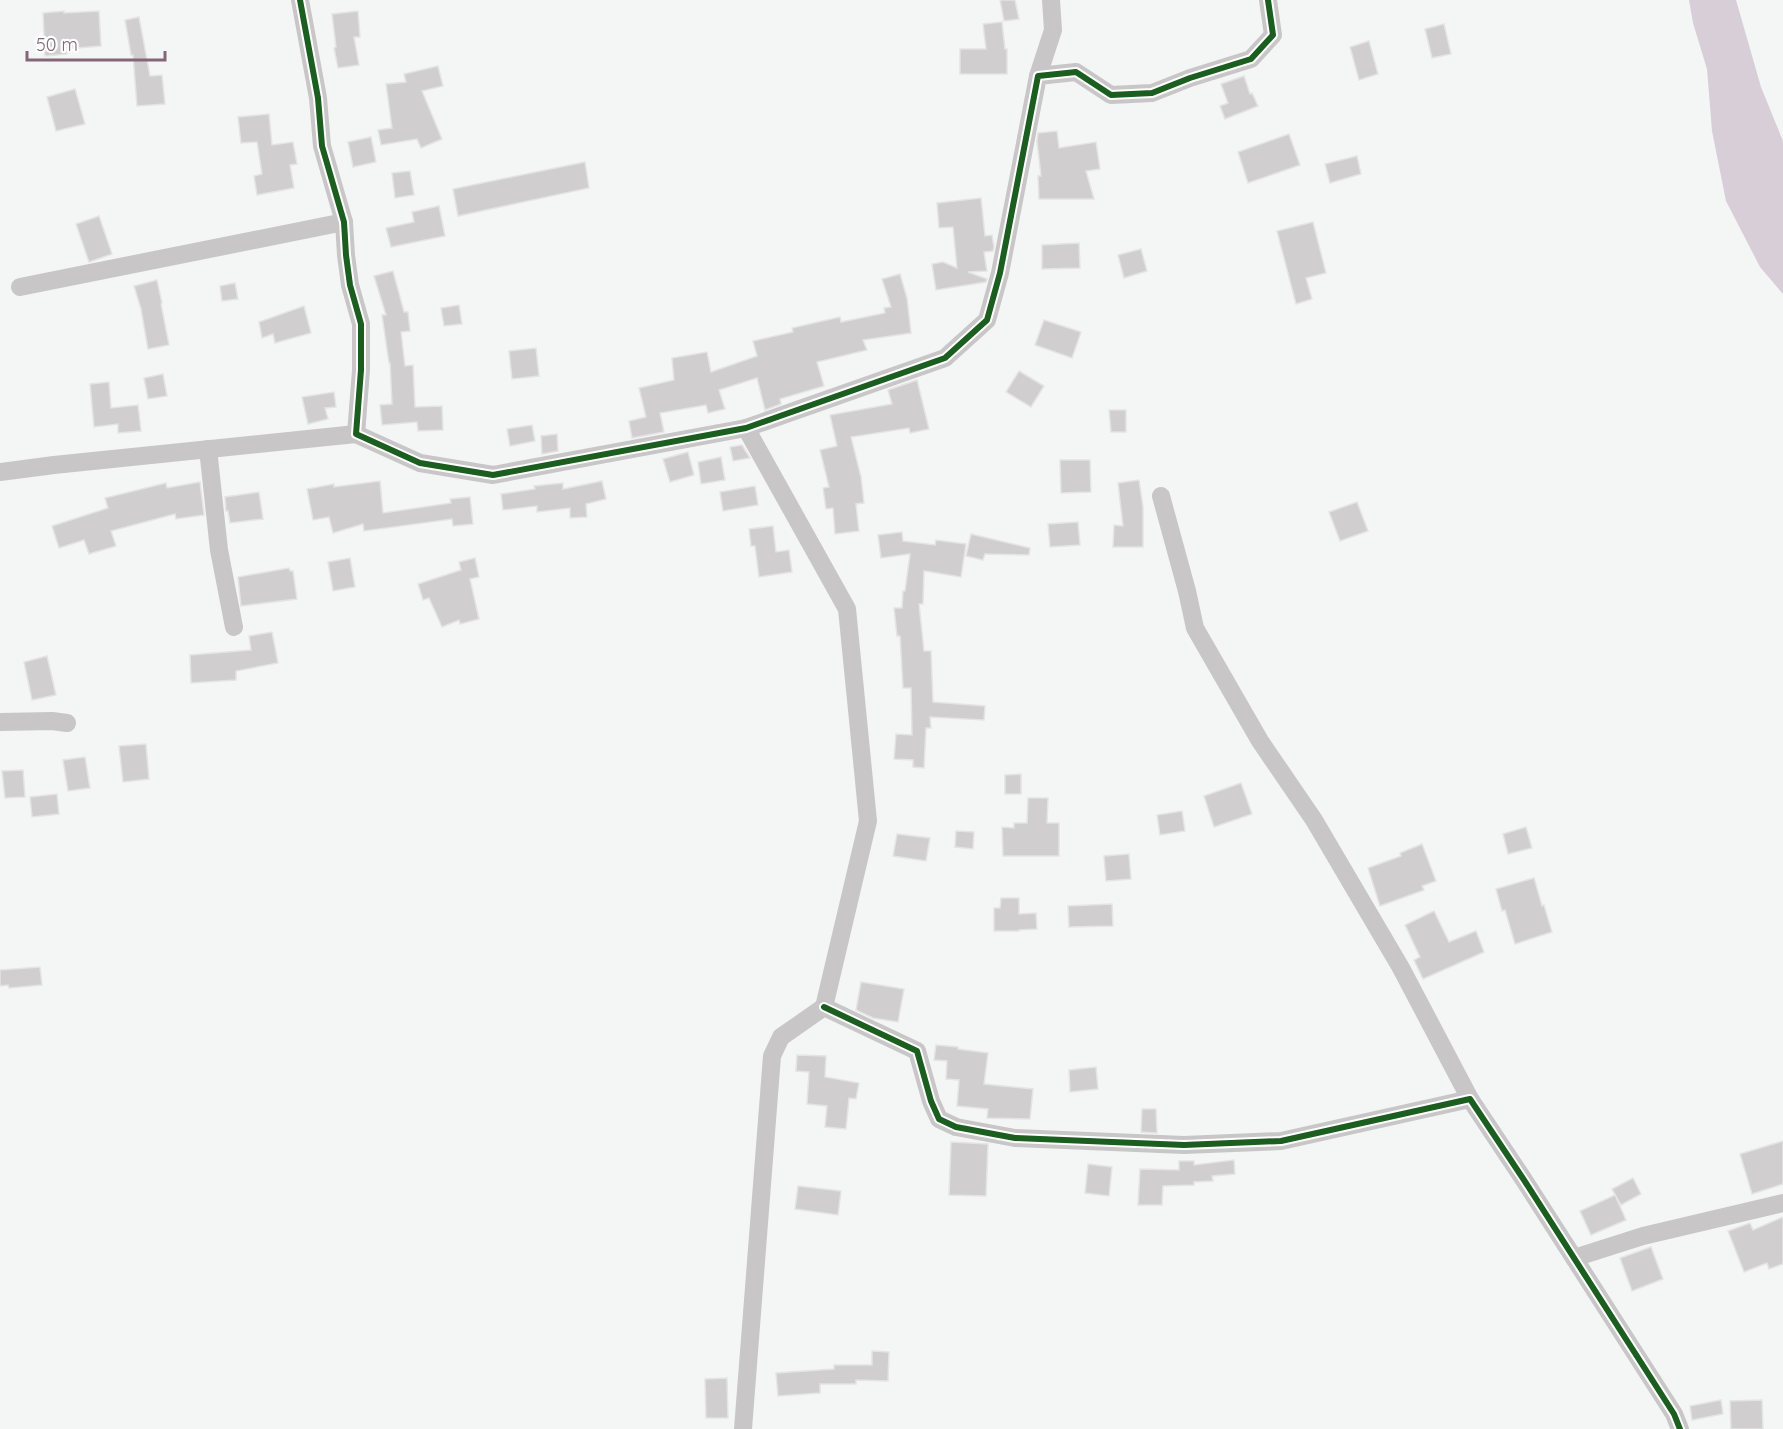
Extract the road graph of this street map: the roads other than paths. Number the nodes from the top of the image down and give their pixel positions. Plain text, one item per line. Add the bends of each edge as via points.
1 (300, 0) edge
2 (1051, 0) edge
3 (1268, 0) edge
4 (1038, 76) junction
5 (344, 222) junction
6 (20, 287) dead end
7 (746, 428) junction
8 (356, 434) junction
9 (208, 449) junction
10 (0, 472) edge
11 (1161, 496) dead end
12 (234, 627) dead end
13 (0, 722) edge
14 (67, 723) dead end
15 (824, 1007) junction
16 (1470, 1099) junction
17 (1783, 1203) edge
18 (1574, 1258) junction
19 (742, 1429) edge
20 (1680, 1429) edge

1 - 5 street via 318,98 322,146
2 - 4 street via 1053,30
3 - 4 street via 1273,35 1251,59 1152,93 1111,95 1076,72
4 - 7 street via 1000,273 987,320 945,358
5 - 6 street
5 - 8 street via 351,285 361,324
7 - 8 street via 493,475 420,463
7 - 15 street via 847,609 868,821
8 - 9 street
9 - 10 street
9 - 12 street via 219,550
11 - 16 street via 1195,628 1401,968
13 - 14 street
15 - 16 street via 916,1051 939,1119 956,1127 1015,1138 1184,1145 1281,1141
15 - 19 street via 781,1037 772,1056
16 - 18 street
17 - 18 street via 1644,1236
18 - 20 street

